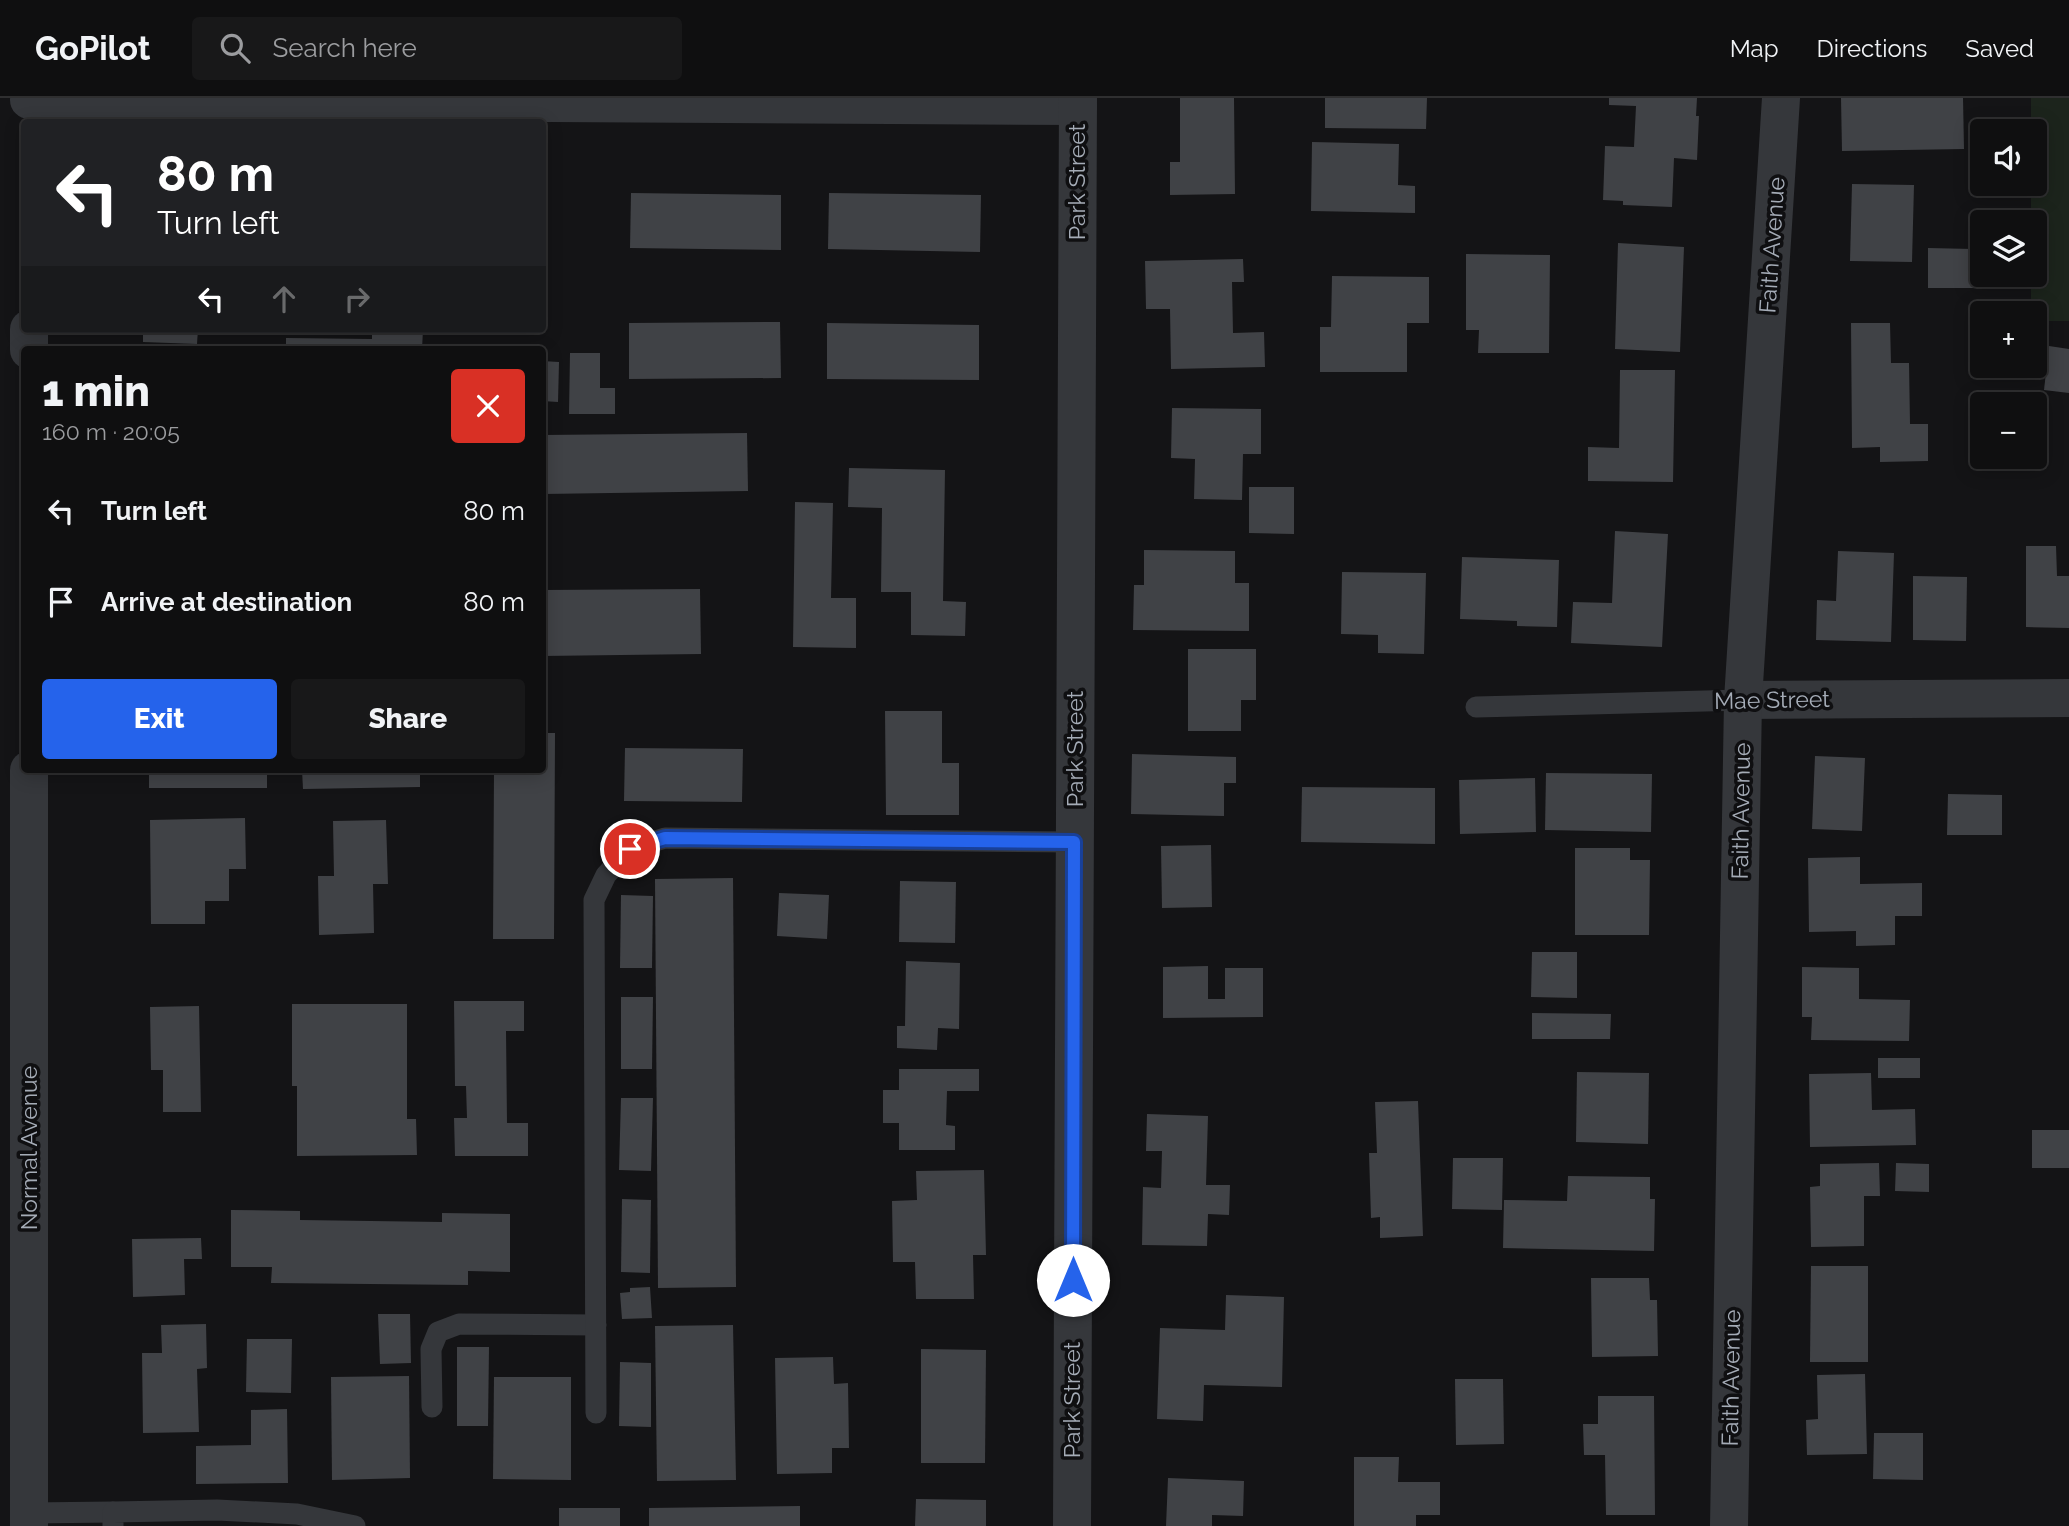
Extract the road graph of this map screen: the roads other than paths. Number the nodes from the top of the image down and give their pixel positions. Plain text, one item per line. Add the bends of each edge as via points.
1 (1781, 98) edge
2 (554, 100) edge
3 (1078, 102) edge
4 (29, 107) edge
5 (2069, 698) edge
6 (1743, 700) junction
7 (1476, 707) dead end
8 (29, 773) edge
9 (1074, 842) junction
10 (596, 1325) junction
11 (432, 1407) dead end
12 (596, 1413) dead end
13 (29, 1519) edge
14 (113, 1519) edge
15 (355, 1526) edge
16 (1072, 1526) edge
17 (1729, 1526) edge

1 - 6 street, Faith Avenue
2 - 3 street
2 - 4 street
3 - 9 street, Park Street
5 - 6 street, Mae Street
6 - 7 lane, Mae Street
6 - 17 street, Faith Avenue
8 - 13 street, Normal Avenue
9 - 10 lane via 665,838 630,849 606,875 594,900
9 - 16 street, Park Street
10 - 11 lane via 459,1324 438,1332 431,1349
10 - 12 lane
13 - 14 lane
14 - 15 lane via 217,1510 297,1514

